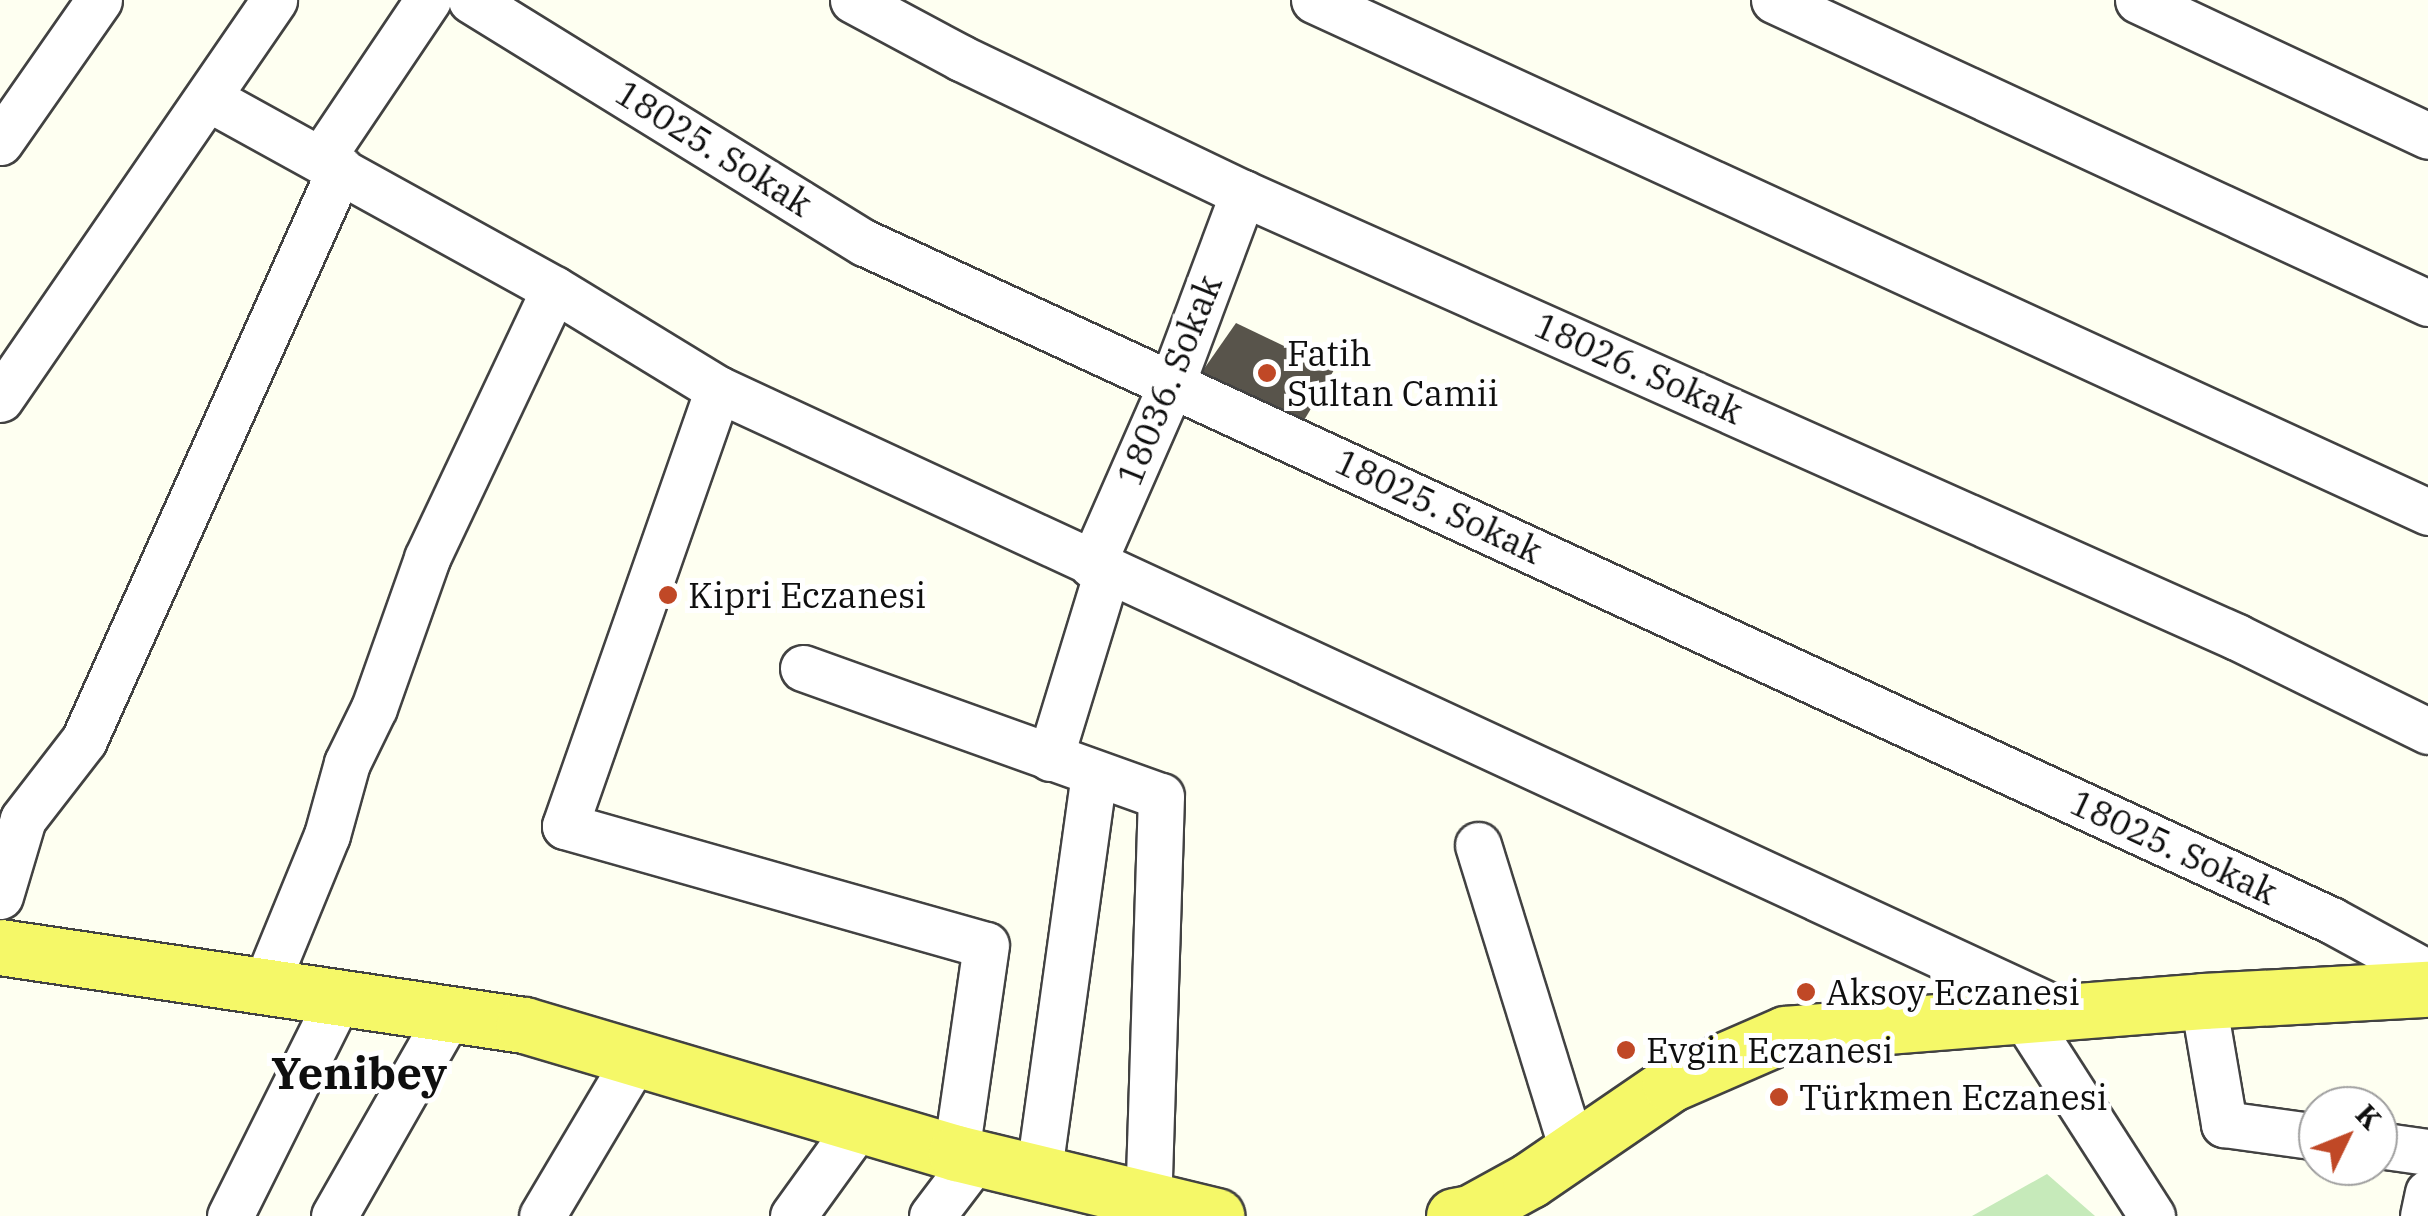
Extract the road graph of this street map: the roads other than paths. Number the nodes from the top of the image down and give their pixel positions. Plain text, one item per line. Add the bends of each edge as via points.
1 (98, 0) edge
2 (274, 0) edge
3 (428, 0) edge
4 (471, 0) edge
5 (852, 0) edge
6 (1314, 0) edge
7 (1774, 0) edge
8 (2138, 0) edge
9 (208, 98) junction
10 (2428, 136) edge
11 (0, 142) edge
12 (331, 164) junction
13 (1243, 193) junction
14 (554, 289) junction
15 (2428, 303) edge
16 (1172, 383) junction
17 (718, 390) junction
18 (0, 399) edge
19 (2428, 512) edge
20 (1100, 569) junction
21 (803, 668) dead end
22 (2428, 731) edge
23 (1050, 758) junction
24 (1094, 775) junction
25 (1478, 846) dead end
26 (0, 896) edge
27 (0, 947) edge
28 (2428, 973) edge
29 (265, 986) junction
30 (2428, 989) edge
31 (339, 997) junction
32 (2203, 1001) junction
33 (449, 1014) junction
34 (2043, 1014) junction
35 (637, 1056) junction
36 (860, 1124) junction
37 (2298, 1134) edge
38 (2398, 1148) edge
39 (1572, 1151) junction
40 (2428, 1152) edge
41 (966, 1155) junction
42 (1039, 1170) junction
43 (2428, 1193) edge
44 (1148, 1199) junction
45 (1466, 1215) edge
46 (230, 1216) edge
47 (334, 1216) edge
48 (542, 1216) edge
49 (793, 1216) edge
50 (932, 1216) edge
51 (1216, 1216) edge
52 (2152, 1216) edge
53 (2423, 1216) edge

1 - 11 street
2 - 9 street
3 - 12 street
4 - 16 street, 18025. Sokak via 865,242
5 - 13 street, 18026. Sokak
6 - 19 street
7 - 15 street
8 - 10 street
9 - 12 street
9 - 18 street
12 - 14 street
12 - 26 street via 84,740 23,819
13 - 16 street, 18036. Sokak
13 - 22 street, 18026. Sokak via 2238,637
14 - 17 street
14 - 29 street via 427,558 374,708 347,763 328,835
16 - 20 street, 18036. Sokak
16 - 28 street, 18025. Sokak via 2331,920
17 - 20 street
17 - 41 street via 565,826 986,945
20 - 23 street, 18036. Sokak
20 - 34 street
21 - 23 street
23 - 24 street
24 - 42 street
24 - 44 street via 1161,796
25 - 39 street
27 - 29 main road
29 - 31 main road
30 - 32 main road
31 - 33 main road
31 - 46 street
32 - 34 main road
32 - 37 street via 2224,1124
33 - 35 main road via 524,1025
33 - 47 street
34 - 39 main road via 1785,1034 1670,1084
34 - 52 street
35 - 36 main road
35 - 48 street
36 - 41 main road
36 - 49 street
38 - 40 street
39 - 45 main road
41 - 42 main road
41 - 50 street
42 - 44 main road
43 - 53 street
44 - 51 main road

